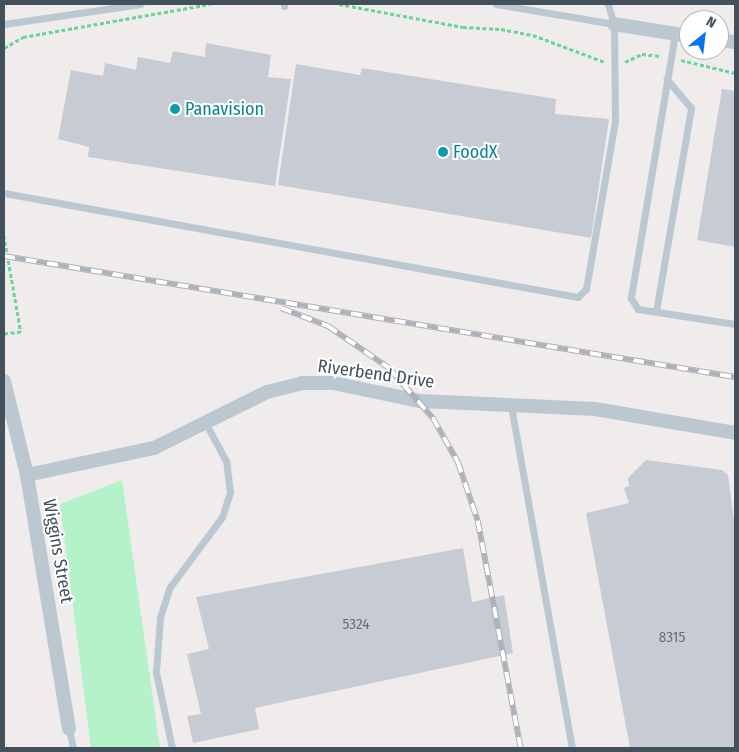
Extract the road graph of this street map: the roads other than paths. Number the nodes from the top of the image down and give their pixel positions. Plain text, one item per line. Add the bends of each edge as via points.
1 (141, 4) edge
2 (496, 4) edge
3 (608, 4) edge
4 (4, 24) edge
5 (614, 24) junction
6 (675, 34) junction
7 (679, 35) edge
8 (667, 78) junction
9 (4, 194) edge
10 (656, 311) junction
11 (735, 324) edge
12 (4, 381) edge
13 (511, 406) junction
14 (206, 424) junction
15 (735, 433) edge
16 (26, 475) junction
17 (69, 728) joint
18 (74, 748) edge
19 (172, 748) edge
20 (572, 748) edge

1 - 4 lane
2 - 5 lane
3 - 5 lane
5 - 6 street
5 - 9 lane via 615,122 586,289 578,297
6 - 7 street
6 - 8 lane
8 - 10 lane via 691,108
8 - 10 lane via 630,298 638,309
10 - 11 lane
12 - 16 street, Wiggins Street
13 - 14 street, Riverbend Drive via 420,401 333,383 302,383 267,392
13 - 15 street, Riverbend Drive via 595,409
13 - 20 lane
14 - 16 street, Riverbend Drive via 154,448
14 - 19 lane via 226,462 230,492 222,517 170,587 160,617 156,672
16 - 17 street, Wiggins Street
17 - 18 lane

